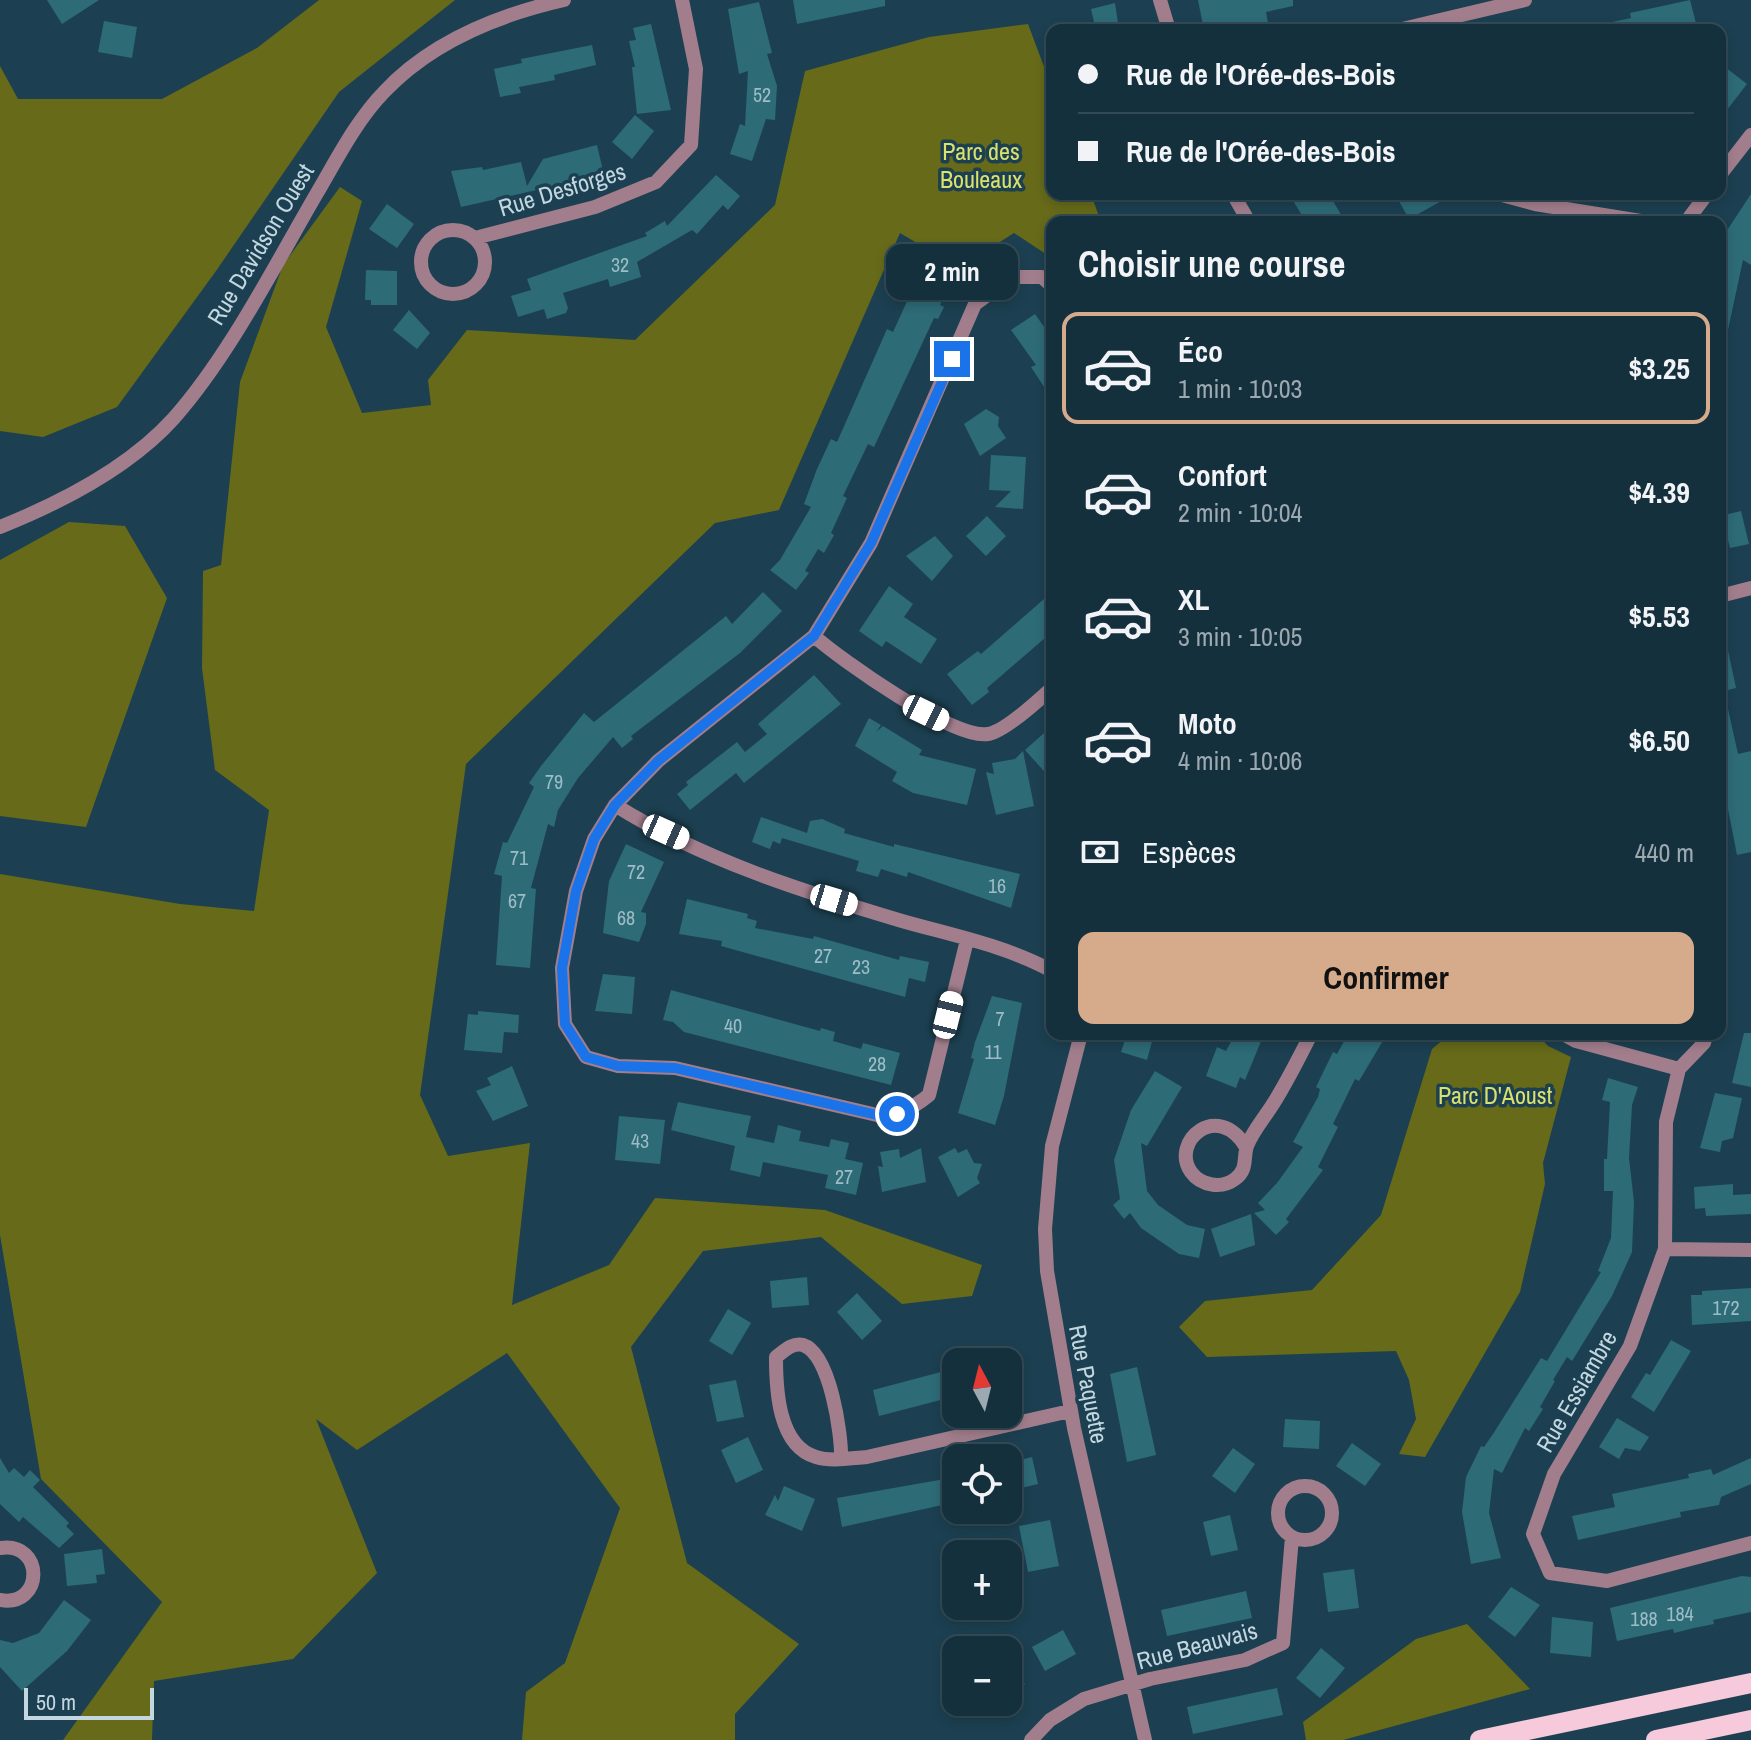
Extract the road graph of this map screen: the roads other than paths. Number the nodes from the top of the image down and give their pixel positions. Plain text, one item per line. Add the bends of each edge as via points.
1 (564, 0) edge
2 (682, 0) edge
3 (1160, 0) edge
4 (1525, 0) edge
5 (1167, 24) edge
6 (1439, 24) edge
7 (1751, 135) edge
8 (1726, 167) edge
9 (1520, 200) edge
10 (1610, 216) edge
11 (475, 238) junction
12 (1046, 281) edge
13 (0, 527) edge
14 (1751, 588) edge
15 (1726, 594) edge
16 (814, 636) junction
17 (1046, 693) edge
18 (615, 805) junction
19 (967, 940) junction
20 (1046, 968) edge
21 (1079, 1040) edge
22 (1308, 1040) edge
23 (1574, 1040) edge
24 (1705, 1040) edge
25 (1679, 1069) junction
26 (1246, 1147) junction
27 (1665, 1249) junction
28 (1751, 1250) edge
29 (1070, 1411) junction
30 (841, 1459) junction
31 (1292, 1537) dead end
32 (1751, 1543) edge
33 (0, 1548) edge
34 (0, 1600) edge
35 (1751, 1683) edge
36 (1130, 1685) junction
37 (1751, 1720) edge
38 (1031, 1740) edge
39 (1145, 1740) edge
40 (1480, 1740) edge
41 (1656, 1740) edge

1 - 13 street, Rue Davidson Ouest via 489,21 463,34 383,93 340,154 206,376 174,418 125,460
2 - 11 street, Rue Desforges via 696,69 691,145 656,182 595,207
3 - 5 street
4 - 6 street
7 - 8 street
9 - 10 street
11 - 11 street, Rue Desforges via 459,230 441,232 426,243 420,261 425,278 438,291 456,294 473,287 484,272 485,254
12 - 16 street via 1012,277 975,304 871,543
14 - 15 street
16 - 17 street via 926,713 975,735 991,734
16 - 18 street via 658,761
18 - 19 street via 785,884
18 - 19 street via 594,839 576,891 562,968 565,1024 586,1057 618,1066 675,1068 877,1115 897,1114 929,1095
19 - 20 street
21 - 29 street, Rue Paquette via 1052,1146 1045,1229
22 - 26 street
23 - 25 street
24 - 25 street, Rue Essiambre
25 - 27 street, Rue Essiambre via 1666,1122
26 - 26 street via 1237,1132 1221,1125 1204,1127 1191,1138 1186,1155 1191,1171 1203,1183 1220,1185 1236,1179 1246,1164
27 - 28 street
27 - 32 street, Rue Essiambre via 1630,1346 1554,1474 1533,1534 1550,1573 1607,1581
29 - 30 street
29 - 36 street, Rue Paquette
30 - 30 street via 814,1457 790,1437 776,1357 791,1346 812,1349 823,1364 842,1438
31 - 36 street, Rue Beauvais via 1283,1643 1245,1660
33 - 34 street via 25,1553 35,1578 26,1594
35 - 40 main road
36 - 38 street, Rue Beauvais via 1067,1707
36 - 39 street, Rue Paquette
37 - 41 main road

